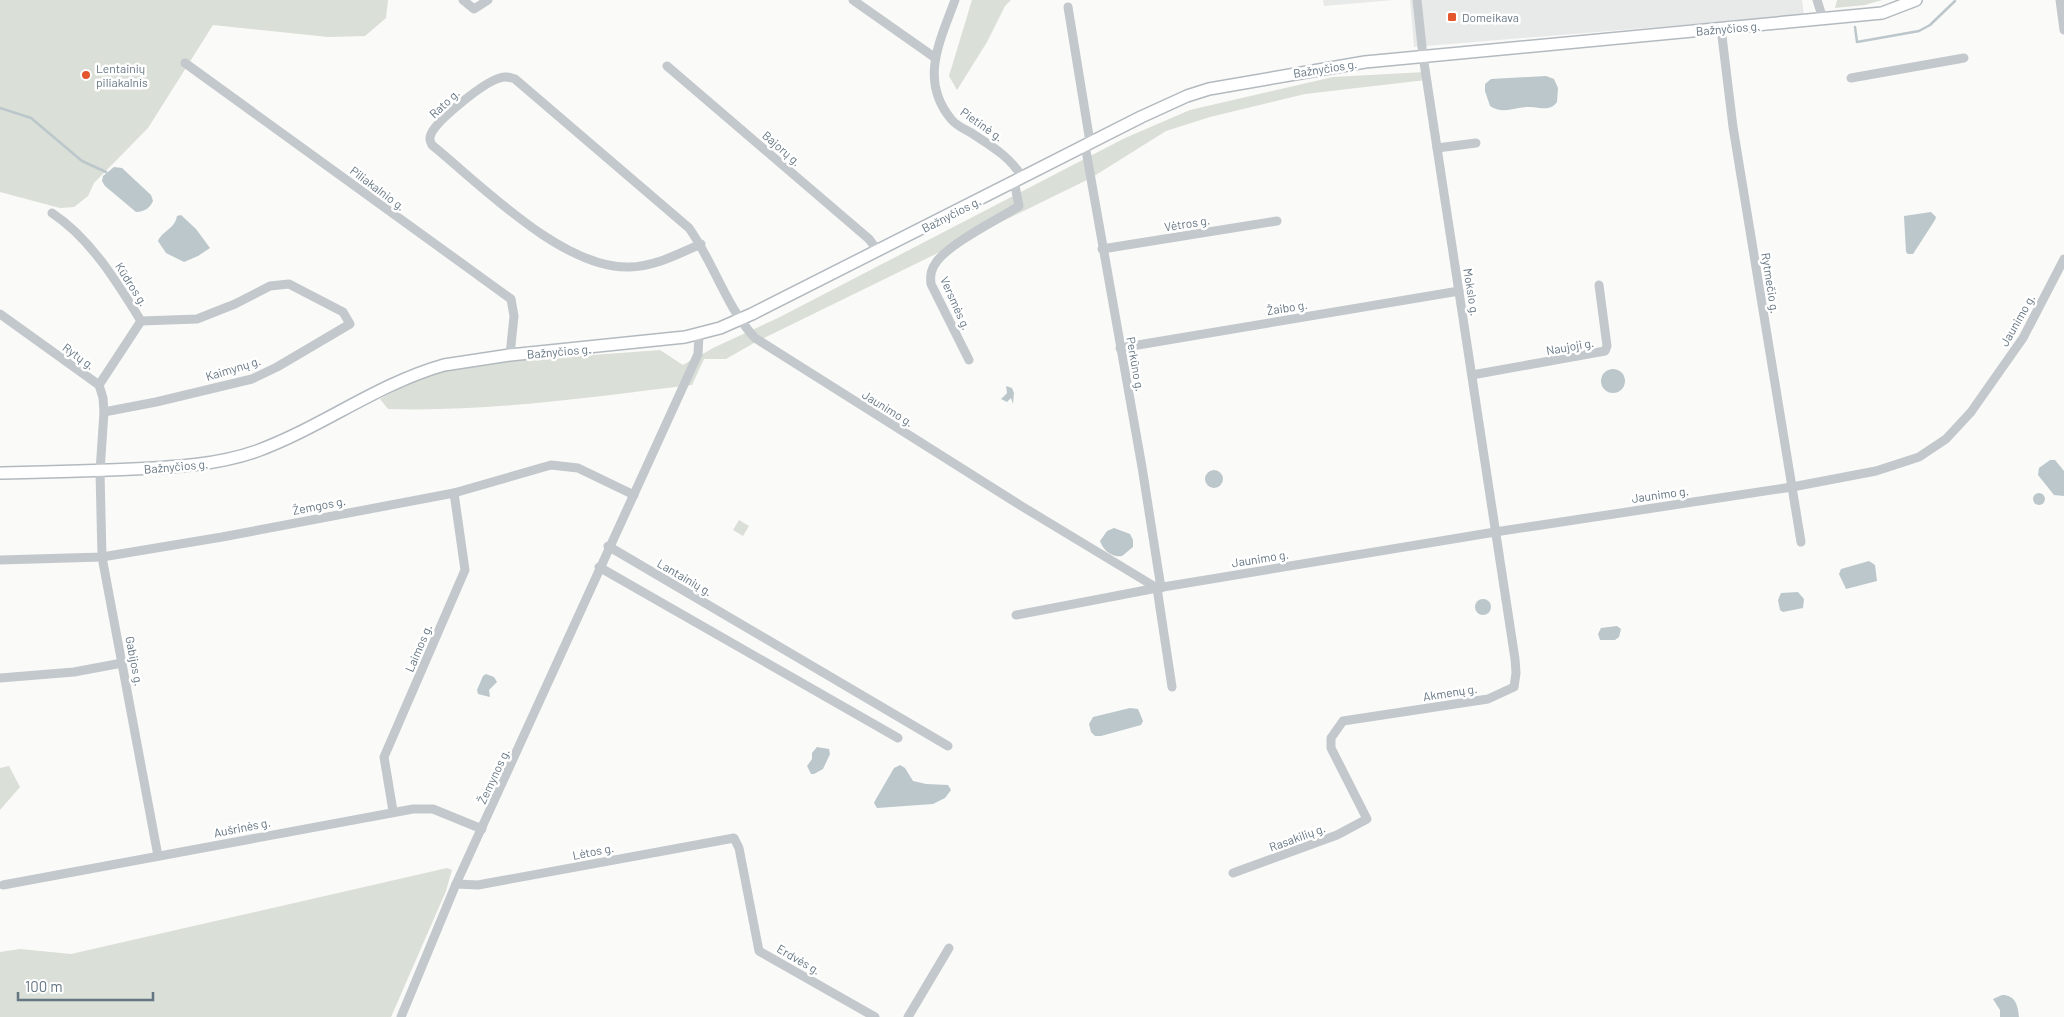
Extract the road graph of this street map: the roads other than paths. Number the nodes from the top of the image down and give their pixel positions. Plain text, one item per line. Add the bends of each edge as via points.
1 (463, 0) edge
2 (488, 0) edge
3 (853, 0) edge
4 (955, 0) edge
5 (1417, 0) edge
6 (1817, 0) edge
7 (1916, 0) edge
8 (2060, 0) edge
9 (1068, 7) dead end
10 (1823, 19) junction
11 (1721, 28) junction
12 (2064, 30) edge
13 (1423, 56) junction
14 (934, 57) junction
15 (1964, 58) dead end
16 (185, 63) dead end
17 (667, 66) dead end
18 (1851, 78) dead end
19 (1476, 143) dead end
20 (1088, 144) junction
21 (1437, 148) junction
22 (1018, 179) junction
23 (52, 213) dead end
24 (1276, 221) dead end
25 (701, 244) junction
26 (1102, 249) junction
27 (878, 251) junction
28 (2064, 259) edge
29 (1599, 285) dead end
30 (1458, 291) junction
31 (320, 300) joint
32 (0, 314) edge
33 (740, 319) junction
34 (141, 321) junction
35 (699, 335) junction
36 (1120, 348) junction
37 (510, 355) junction
38 (969, 360) dead end
39 (1472, 375) junction
40 (99, 385) junction
41 (104, 412) junction
42 (100, 471) junction
43 (0, 472) edge
44 (1792, 487) junction
45 (454, 493) junction
46 (634, 495) junction
47 (1495, 532) junction
48 (1800, 542) dead end
49 (608, 546) junction
50 (102, 557) junction
51 (0, 560) edge
52 (599, 566) junction
53 (1159, 588) junction
54 (1016, 615) dead end
55 (122, 663) junction
56 (0, 678) edge
57 (1172, 686) dead end
58 (898, 738) dead end
59 (948, 746) dead end
60 (393, 811) junction
61 (1367, 819) joint
62 (482, 829) junction
63 (734, 838) joint
64 (158, 856) junction
65 (1233, 873) dead end
66 (456, 884) junction
67 (3, 885) dead end
68 (949, 948) dead end
69 (401, 1017) edge
70 (875, 1017) edge
71 (908, 1017) edge

1 - 2 street via 474,9
3 - 14 street
4 - 14 street, Pietinė g.
5 - 13 street, Mokslo g.
6 - 10 street
7 - 10 main road, Bažnyčios g. via 1882,13
8 - 12 street
9 - 20 street, Perkūno g.
10 - 11 main road, Bažnyčios g.
11 - 13 main road, Bažnyčios g.
11 - 44 street, Rytmečio g. via 1733,127
13 - 20 main road, Bažnyčios g. via 1323,68 1209,89 1164,106
13 - 21 street, Mokslo g.
14 - 22 street, Pietinė g. via 936,93 952,121 1014,163
15 - 18 street
16 - 37 street, Piliakalnio g. via 511,299 514,316
17 - 27 street, Bajorų g. via 869,239
19 - 21 street
20 - 22 main road, Bažnyčios g.
20 - 26 street, Perkūno g.
21 - 30 street, Mokslo g.
22 - 27 main road, Bažnyčios g.
22 - 38 street, Versmės g. via 1019,206 948,251 930,273 931,284
23 - 34 street, Kūdros g. via 69,224 105,266
24 - 26 street, Vėtros g.
25 - 25 street, Rato g. via 665,260 630,268 600,264 543,236 432,145 432,132 458,104 492,81 501,77 515,79 676,216
25 - 33 street, Rato g.
26 - 36 street, Perkūno g.
27 - 33 main road, Bažnyčios g.
28 - 44 street, Jaunimo g. via 2023,338 1971,412 1946,439 1919,457 1876,471
29 - 39 street, Naujoji g. via 1605,351
30 - 36 street, Žaibo g.
30 - 39 street, Mokslo g.
31 - 34 street, Kūdros g. via 289,284 270,286 198,319
31 - 41 street, Kaimynų g. via 344,312 350,324 277,368 252,379
32 - 40 street, Rytų g.
33 - 35 main road, Bažnyčios g.
33 - 53 street, Jaunimo g. via 765,345
34 - 40 street
35 - 37 main road, Bažnyčios g.
35 - 46 street via 698,354
36 - 53 street, Perkūno g. via 1142,467
37 - 42 main road, Bažnyčios g. via 444,365 411,376 256,452 218,462
39 - 47 street, Mokslo g.
40 - 41 street, Rytų g.
41 - 42 street, Rytų g.
42 - 43 main road, Bažnyčios g.
42 - 50 street, Gabijos g.
44 - 47 street, Jaunimo g.
44 - 48 street, Rytmečio g.
45 - 46 street, Žemgos g. via 551,465 578,468
45 - 50 street, Žemgos g.
45 - 60 street, Laimos g. via 465,570 384,757
46 - 49 street
47 - 53 street, Jaunimo g.
47 - 61 street, Akmenų g. via 1515,659 1514,687 1488,699 1342,721 1331,738 1331,748
49 - 52 street, Žemynos g.
49 - 59 street, Lantainių g.
50 - 51 street, Žemgos g.
50 - 55 street, Gabijos g.
52 - 58 street
52 - 62 street, Žemynos g. via 536,715
53 - 54 street, Jaunimo g.
53 - 57 street, Perkūno g.
55 - 56 street via 74,672
55 - 64 street, Gabijos g.
60 - 62 street, Aušrinės g. via 433,809
60 - 64 street, Aušrinės g.
61 - 65 street, Rasakilių g. via 1338,835
62 - 66 street, Žemynos g.
63 - 66 street, Lėtos g. via 478,885
63 - 70 street, Erdvės g. via 739,848 759,951
64 - 67 street, Aušrinės g.
66 - 69 street, Žemynos g.
68 - 71 street

